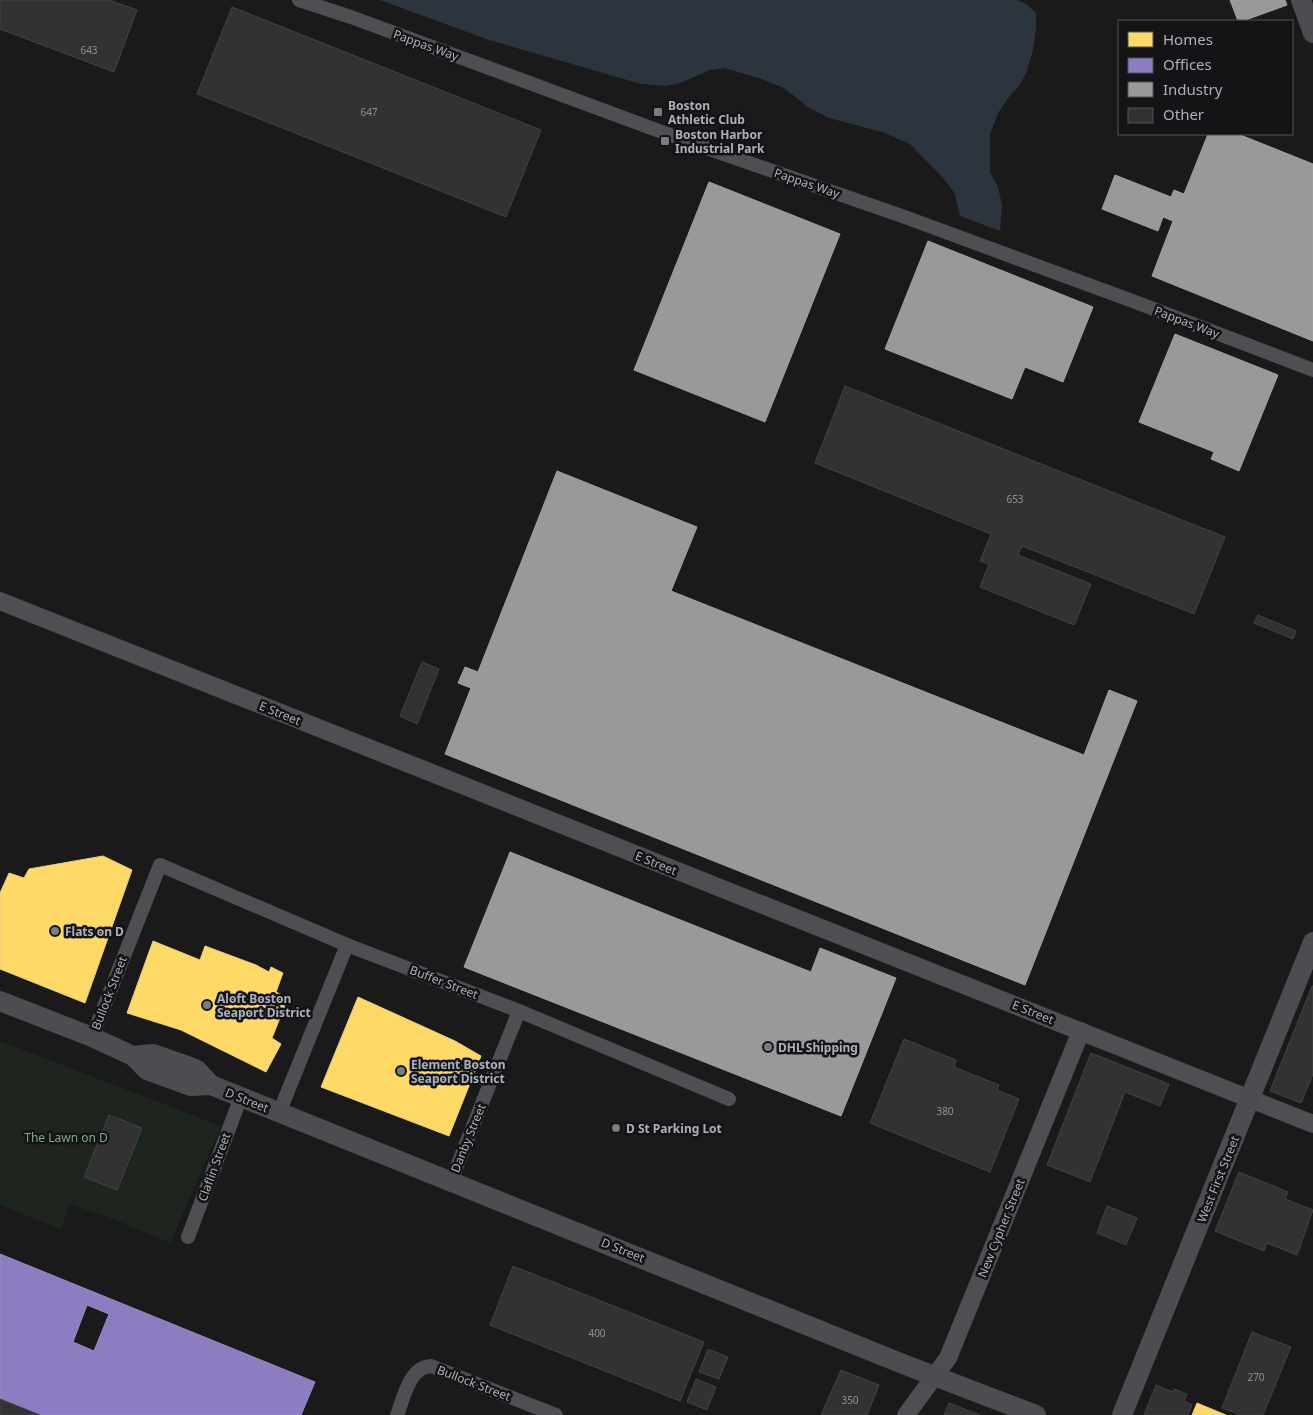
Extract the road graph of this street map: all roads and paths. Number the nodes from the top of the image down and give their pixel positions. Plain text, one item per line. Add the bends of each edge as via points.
1 (299, 0) edge
2 (1301, 0) edge
3 (1312, 30) edge
4 (1313, 370) edge
5 (0, 601) edge
6 (160, 865) joint
7 (1313, 942) edge
8 (347, 944) junction
9 (0, 1001) edge
10 (519, 1011) junction
11 (1081, 1031) junction
12 (92, 1038) junction
13 (241, 1097) junction
14 (729, 1099) dead end
15 (1250, 1099) junction
16 (279, 1113) junction
17 (1313, 1124) edge
18 (451, 1181) junction
19 (188, 1237) dead end
20 (935, 1376) junction
21 (397, 1415) edge
22 (556, 1415) edge
23 (906, 1415) edge
24 (1036, 1415) edge
25 (1122, 1415) edge

1 - 4 street, Pappas Way via 902,216
2 - 3 main road
5 - 11 street, E Street
6 - 8 street, Buffer Street
6 - 12 street, Bullock Street
7 - 15 main road, West First Street
8 - 10 street, Buffer Street
8 - 16 street
9 - 12 main road, D Street
10 - 14 street, Buffer Street
10 - 18 street, Danby Street
11 - 15 street, E Street
11 - 20 street, New Cypher Street via 948,1358
12 - 13 main road, D Street via 133,1056 153,1054 198,1070 211,1085
13 - 16 main road, D Street
13 - 19 street, Claflin Street
15 - 17 street, E Street
15 - 25 main road, West First Street
16 - 18 main road, D Street
18 - 20 main road, D Street
20 - 23 street, New Cypher Street
20 - 24 main road, D Street
21 - 22 street, Bullock Street via 412,1378 428,1366

